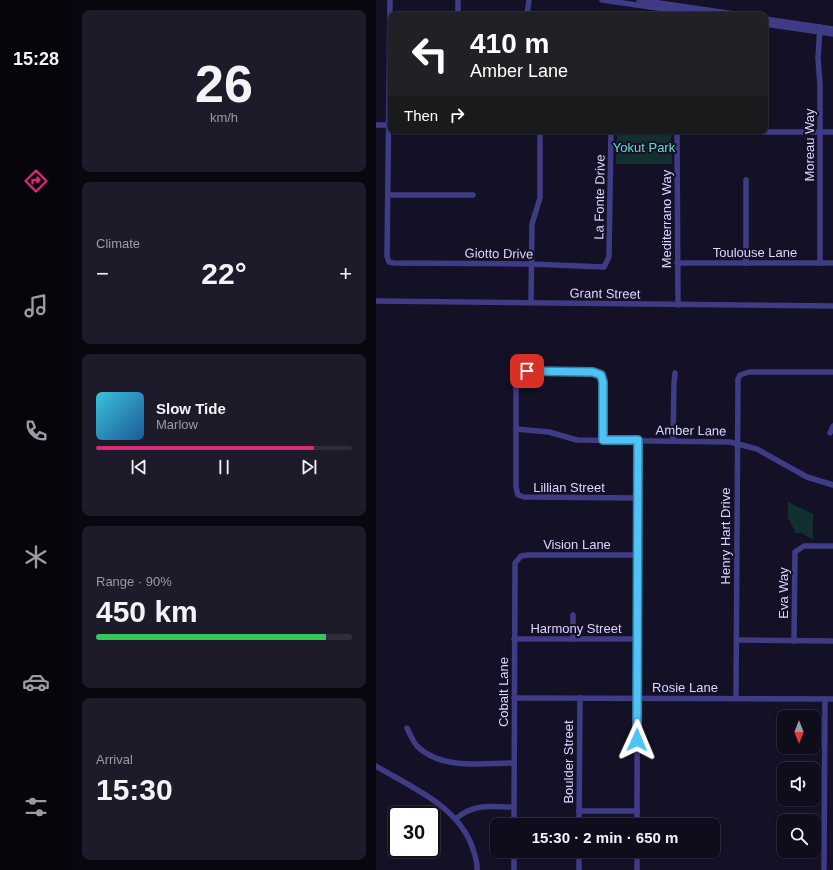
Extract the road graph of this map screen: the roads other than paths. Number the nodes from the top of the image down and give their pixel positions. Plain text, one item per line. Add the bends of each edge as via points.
1 (390, 0) edge
2 (458, 0) edge
3 (529, 0) edge
4 (602, 0) edge
5 (641, 1) edge
6 (390, 12) edge
7 (458, 12) edge
8 (528, 12) edge
9 (692, 12) edge
10 (720, 12) edge
11 (768, 20) edge
12 (768, 24) edge
13 (833, 29) edge
14 (820, 30) junction
15 (833, 34) edge
16 (376, 125) edge
17 (388, 125) edge
18 (768, 131) edge
19 (820, 132) junction
20 (833, 132) edge
21 (390, 134) edge
22 (540, 134) edge
23 (611, 134) edge
24 (677, 134) edge
25 (746, 180) dead end
26 (388, 195) junction
27 (473, 195) dead end
28 (607, 263) joint
29 (677, 263) junction
30 (746, 263) junction
31 (820, 263) junction
32 (833, 263) edge
33 (531, 264) junction
34 (376, 301) edge
35 (531, 302) junction
36 (678, 305) junction
37 (833, 306) edge
38 (833, 372) edge
39 (675, 373) dead end
40 (833, 426) edge
41 (516, 429) junction
42 (830, 433) dead end
43 (603, 440) junction
44 (638, 440) junction
45 (673, 440) junction
46 (736, 443) junction
47 (833, 485) edge
48 (638, 498) junction
49 (833, 546) edge
50 (637, 555) junction
51 (517, 559) joint
52 (573, 615) dead end
53 (514, 639) junction
54 (573, 639) junction
55 (637, 639) junction
56 (736, 640) junction
57 (794, 641) junction
58 (833, 641) edge
59 (514, 698) junction
60 (580, 698) junction
61 (638, 698) junction
62 (736, 698) junction
63 (825, 699) junction
64 (833, 699) edge
65 (407, 728) dead end
66 (514, 763) junction
67 (376, 766) edge
68 (514, 808) junction
69 (579, 811) junction
70 (637, 811) junction
71 (456, 818) junction
72 (514, 818) edge
73 (579, 818) edge
74 (637, 818) edge
75 (514, 858) edge
76 (579, 858) edge
77 (637, 858) edge
78 (477, 870) edge
79 (514, 870) edge
80 (579, 870) edge
81 (637, 870) edge
82 (824, 870) edge

1 - 6 street
2 - 7 street
3 - 8 street
4 - 5 street
5 - 9 street
5 - 10 street
11 - 14 street
12 - 14 street
13 - 14 street
14 - 15 street
14 - 19 street, Moreau Way
16 - 17 street
18 - 19 street
19 - 20 street
19 - 31 street, Moreau Way
21 - 26 street
22 - 33 street via 540,198 532,224
23 - 28 street, La Fonte Drive
24 - 29 street, Mediterrano Way
25 - 30 street
26 - 27 street
26 - 33 street, Giotto Drive via 388,262
28 - 33 street, Giotto Drive via 604,267 598,268
29 - 30 street, Toulouse Lane
29 - 36 street, Mediterrano Way
30 - 31 street, Toulouse Lane
31 - 32 street, Toulouse Lane
33 - 35 street
34 - 35 street, Grant Street
35 - 36 street, Grant Street
36 - 37 street, Grant Street
38 - 46 street, Henry Hart Drive via 749,372 740,375 736,384
39 - 45 street
40 - 42 street
41 - 43 street, Amber Lane via 537,430 577,440
41 - 43 street via 516,384 519,374 527,371 593,372 601,375 603,382
41 - 48 street, Lillian Street via 518,495
43 - 44 street, Amber Lane
44 - 45 street, Amber Lane
44 - 48 street
45 - 46 street, Amber Lane
46 - 47 street, Amber Lane via 757,449 807,477
46 - 56 street, Henry Hart Drive
48 - 50 street
49 - 57 street, Eva Way via 804,546 794,555
50 - 51 street, Vision Lane via 528,555
50 - 55 street
51 - 53 street, Cobalt Lane
52 - 54 street
53 - 54 street, Harmony Street
53 - 59 street, Cobalt Lane
54 - 55 street, Harmony Street
55 - 61 street
56 - 57 street
56 - 62 street, Henry Hart Drive
57 - 58 street
59 - 60 street, Rosie Lane
59 - 66 street, Cobalt Lane
60 - 61 street, Rosie Lane
60 - 69 street, Boulder Street
61 - 62 street, Rosie Lane
61 - 70 street
62 - 63 street, Rosie Lane
63 - 64 street, Rosie Lane
63 - 82 street
65 - 66 street via 417,746 428,755 444,762
66 - 68 street, Cobalt Lane
67 - 71 street via 442,805
68 - 71 street via 475,808 466,810
68 - 72 street, Cobalt Lane
69 - 70 street
69 - 73 street, Boulder Street
70 - 74 street
71 - 78 street via 469,838
75 - 79 street
76 - 80 street
77 - 81 street

